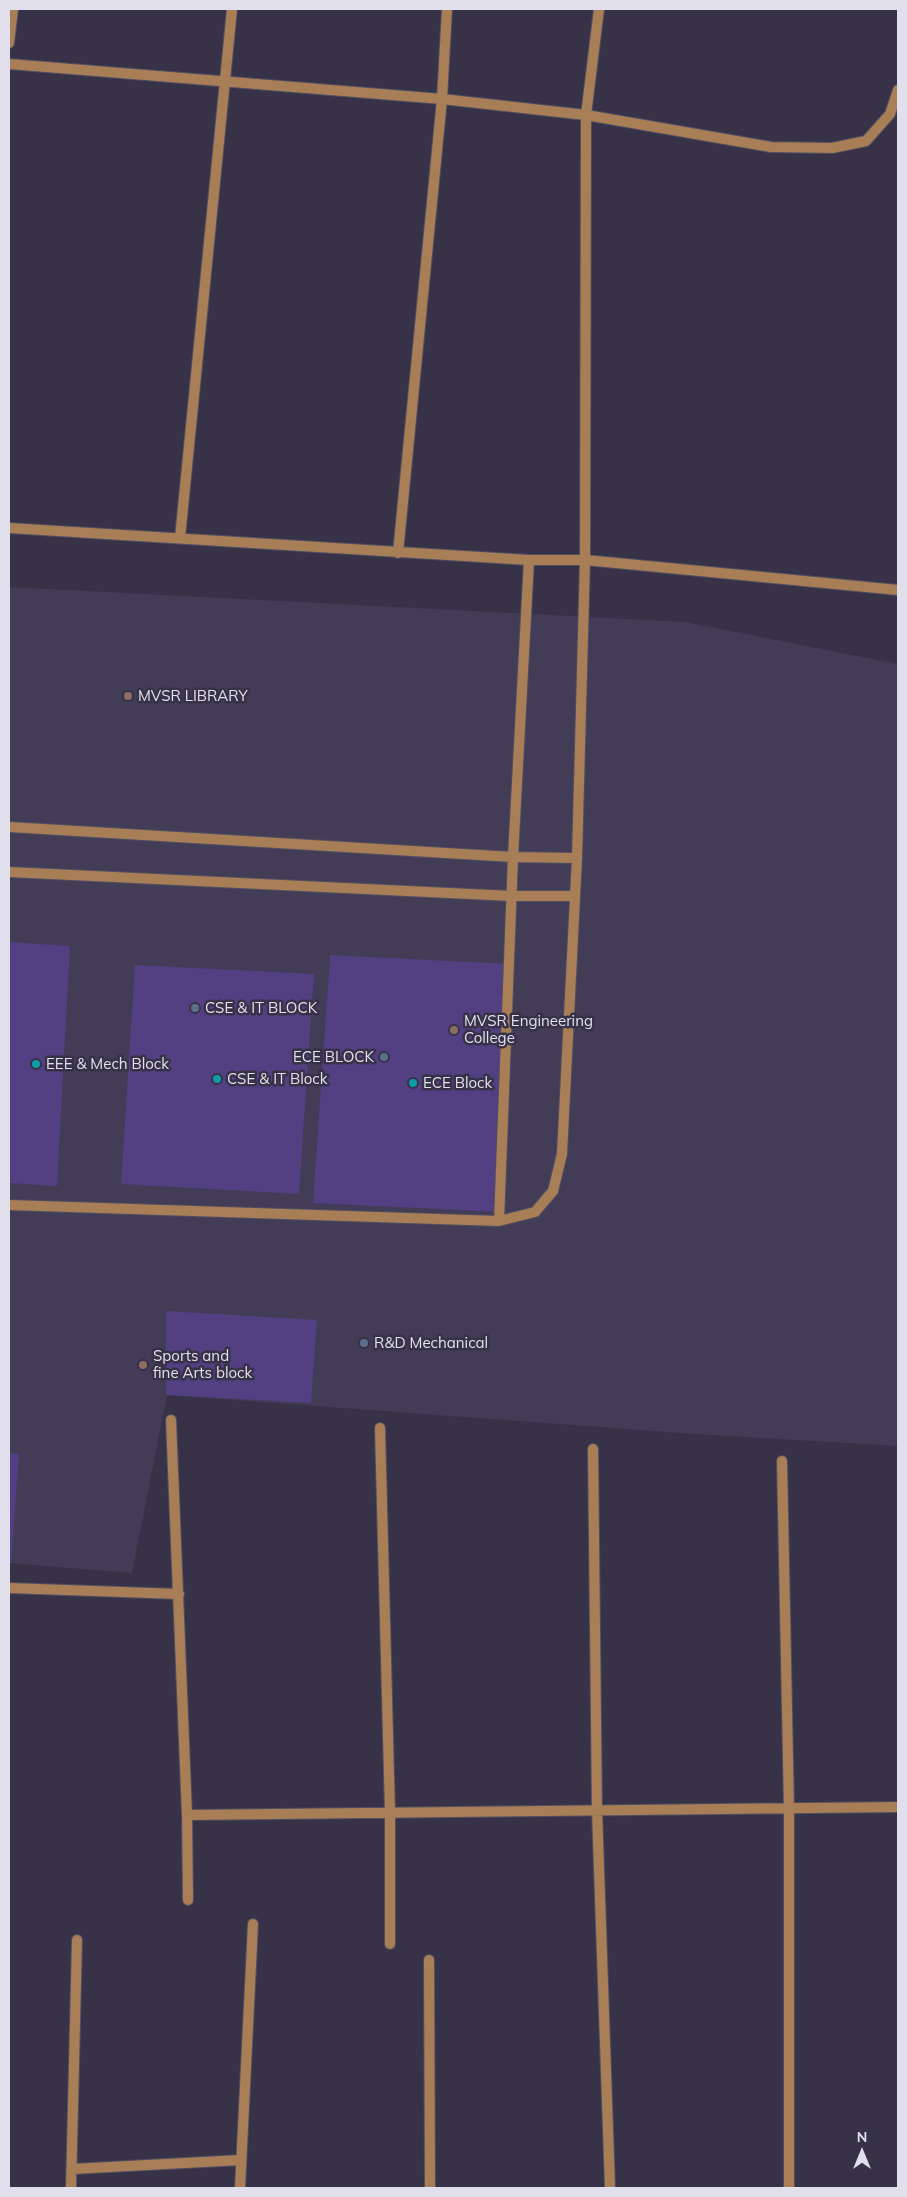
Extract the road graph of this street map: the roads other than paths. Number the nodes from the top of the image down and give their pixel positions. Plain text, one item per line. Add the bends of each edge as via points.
1 (13, 9) edge
2 (232, 9) edge
3 (448, 9) edge
4 (599, 9) edge
5 (9, 43) edge
6 (9, 64) edge
7 (227, 81) junction
8 (898, 90) edge
9 (442, 99) junction
10 (586, 115) junction
11 (9, 528) edge
12 (180, 538) junction
13 (398, 553) junction
14 (529, 560) junction
15 (584, 560) junction
16 (898, 590) edge
17 (9, 827) edge
18 (513, 857) junction
19 (577, 858) junction
20 (9, 872) edge
21 (512, 896) junction
22 (575, 896) junction
23 (9, 1205) edge
24 (500, 1221) junction
25 (171, 1420) dead end
26 (380, 1428) dead end
27 (593, 1449) dead end
28 (782, 1461) dead end
29 (9, 1588) edge
30 (179, 1594) junction
31 (898, 1807) edge
32 (789, 1809) junction
33 (597, 1810) junction
34 (390, 1813) junction
35 (187, 1815) junction
36 (188, 1900) dead end
37 (253, 1924) dead end
38 (76, 1940) dead end
39 (390, 1944) dead end
40 (429, 1960) dead end
41 (240, 2160) junction
42 (72, 2168) junction
43 (71, 2188) edge
44 (240, 2188) edge
45 (430, 2188) edge
46 (610, 2188) edge
47 (789, 2188) edge

1 - 5 street
2 - 7 street
3 - 9 street
4 - 10 street
6 - 7 street
7 - 9 street
7 - 12 street
8 - 10 street via 890,114 866,141 832,148 771,147
9 - 10 street
9 - 13 street
10 - 15 street
11 - 12 street
12 - 13 street
13 - 14 street
14 - 15 street
14 - 18 street
15 - 16 street
15 - 19 street
17 - 18 street
18 - 19 street
18 - 21 street
19 - 22 street
20 - 21 street
21 - 22 street
21 - 24 street
22 - 24 street via 562,1154 553,1191 535,1212
23 - 24 street
25 - 30 street
26 - 34 street
27 - 33 street
28 - 32 street
29 - 30 street
30 - 35 street
31 - 32 street
32 - 33 street
32 - 47 street
33 - 34 street
33 - 46 street
34 - 35 street
34 - 39 street
35 - 36 street
37 - 41 street
38 - 42 street
40 - 45 street
41 - 42 street
41 - 44 street
42 - 43 street

